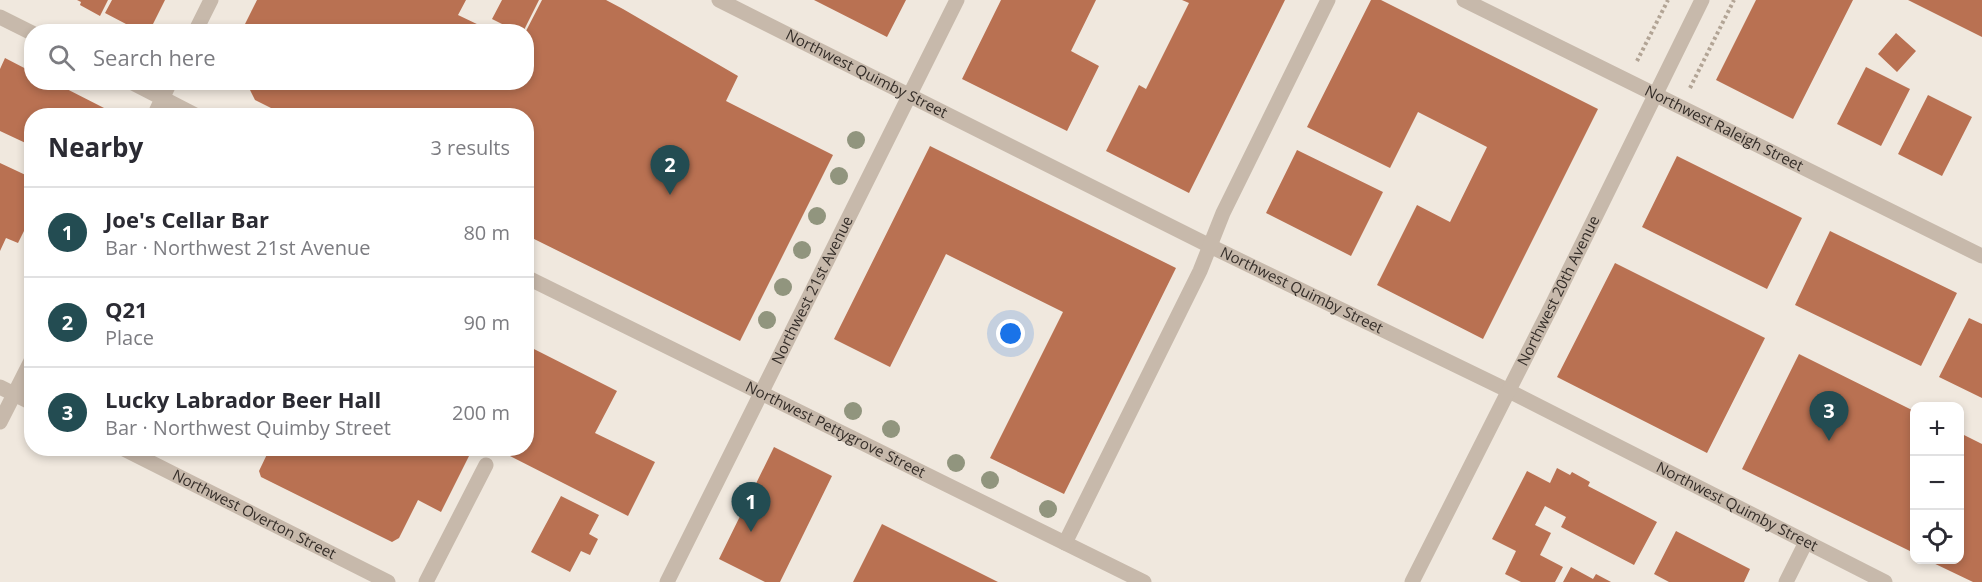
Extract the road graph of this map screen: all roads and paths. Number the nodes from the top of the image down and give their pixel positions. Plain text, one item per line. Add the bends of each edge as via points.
1 (211, 0) edge
2 (719, 0) edge
3 (957, 0) edge
4 (1328, 0) edge
5 (1464, 0) edge
6 (1668, 0) edge
7 (1702, 0) edge
8 (1734, 0) edge
9 (0, 17) edge
10 (199, 24) edge
11 (24, 29) edge
12 (1635, 66) dead end
13 (146, 90) edge
14 (166, 90) edge
15 (1687, 93) dead end
16 (909, 95) junction
17 (1654, 95) junction
18 (162, 99) junction
19 (158, 108) edge
20 (181, 108) edge
21 (1210, 246) junction
22 (1982, 256) edge
23 (534, 281) edge
24 (24, 369) edge
25 (7, 390) edge
26 (761, 392) junction
27 (1509, 392) junction
28 (24, 399) edge
29 (0, 423) edge
30 (138, 456) edge
31 (486, 465) dead end
32 (1806, 542) junction
33 (1065, 543) junction
34 (383, 581) edge
35 (426, 582) edge
36 (667, 582) edge
37 (1144, 582) edge
38 (1412, 582) edge
39 (1786, 582) edge
40 (1885, 582) edge

1 - 10 street
2 - 16 street, Northwest Quimby Street
3 - 16 street, Northwest 21st Avenue
4 - 21 street
5 - 17 street, Northwest Raleigh Street
6 - 12 path
7 - 17 street, Northwest 20th Avenue
8 - 15 path
9 - 11 street
13 - 18 street
14 - 18 street
16 - 21 street, Northwest Quimby Street
16 - 26 street, Northwest 21st Avenue
17 - 22 street, Northwest Raleigh Street
17 - 27 street, Northwest 20th Avenue
18 - 19 street
18 - 20 street
21 - 27 street, Northwest Quimby Street
21 - 33 street
23 - 26 street, Northwest Pettygrove Street
24 - 25 street
25 - 28 street
25 - 29 street
26 - 33 street, Northwest Pettygrove Street
26 - 36 street, Northwest 21st Avenue
27 - 32 street, Northwest Quimby Street
27 - 38 street, Northwest 20th Avenue
30 - 34 street, Northwest Overton Street
31 - 35 street
32 - 39 street
32 - 40 street, Northwest Quimby Street
33 - 37 street, Northwest Pettygrove Street

